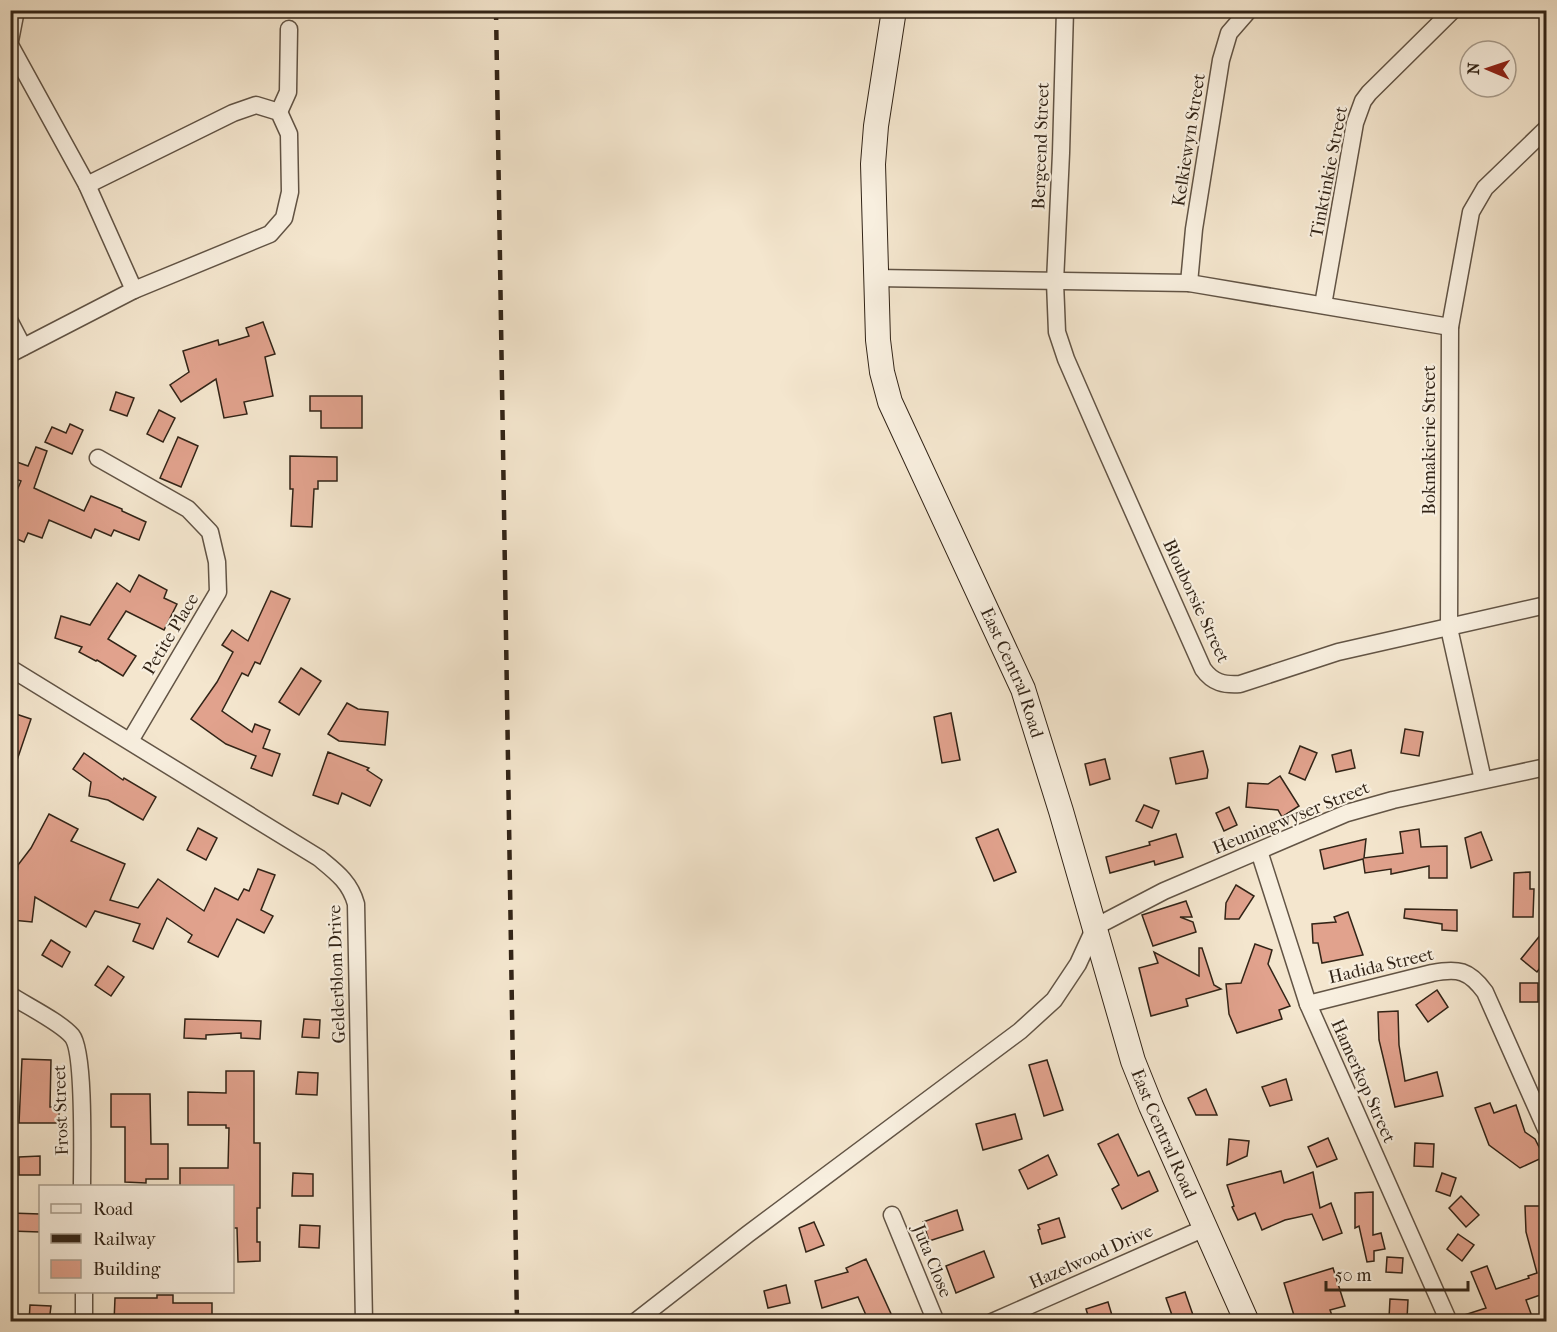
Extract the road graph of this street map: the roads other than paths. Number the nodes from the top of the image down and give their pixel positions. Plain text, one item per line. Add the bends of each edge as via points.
1 (16, 10) edge
2 (894, 10) edge
3 (1065, 10) edge
4 (1249, 10) edge
5 (1453, 10) edge
6 (289, 29) dead end
7 (10, 43) edge
8 (279, 112) junction
9 (1546, 129) edge
10 (87, 185) junction
11 (876, 278) junction
12 (1054, 282) junction
13 (1189, 283) junction
14 (134, 290) junction
15 (1323, 304) junction
16 (10, 322) edge
17 (1450, 327) junction
18 (17, 350) edge
19 (99, 458) dead end
20 (1546, 604) edge
21 (1449, 628) junction
22 (10, 668) edge
23 (130, 741) junction
24 (1546, 767) edge
25 (1483, 780) junction
26 (1259, 850) junction
27 (1095, 927) junction
28 (10, 995) edge
29 (1308, 1004) junction
30 (1546, 1129) edge
31 (82, 1185) edge
32 (891, 1215) dead end
33 (1205, 1228) junction
34 (84, 1293) edge
35 (84, 1322) edge
36 (364, 1322) edge
37 (635, 1322) edge
38 (936, 1322) edge
39 (992, 1322) edge
40 (1246, 1322) edge
41 (1449, 1322) edge

1 - 7 street
2 - 11 street, East Central Road via 873,164
3 - 12 street, Bergeend Street
4 - 13 street, Kelkiewyn Street via 1229,33 1223,51
5 - 15 street, Tinktinkie Street via 1363,101 1355,123
6 - 8 street via 288,92
7 - 10 street
8 - 10 street via 256,105 233,113
8 - 14 street via 289,134 290,192 284,218 270,234
9 - 17 street, Bokmakierie Street via 1485,188 1471,212
10 - 14 street
11 - 12 street
11 - 27 street, East Central Road via 879,359 890,402 1023,689
12 - 13 street
12 - 21 street, Blouborsie Street via 1057,332 1066,359 1209,677 1228,685 1240,684 1338,652
13 - 15 street
14 - 18 street
15 - 17 street
16 - 18 street
17 - 21 street, Bokmakierie Street
19 - 23 street, Petite Place via 188,508 210,532 217,562 218,592
20 - 21 street, Blouborsie Street
21 - 25 street, Bokmakierie Street
22 - 23 street, Gelderblom Drive
23 - 36 street, Gelderblom Drive via 318,858 346,881 354,895
24 - 25 street, Heuningwyser Street
25 - 26 street, Heuningwyser Street via 1347,813
26 - 27 street, Heuningwyser Street via 1164,891
26 - 29 street, Hamerkop Street
27 - 33 street, East Central Road via 1133,1061
27 - 37 street via 1078,964 1054,1000 1020,1031
28 - 31 street, Frost Street via 66,1030 77,1045
29 - 30 street, Hadida Street via 1432,973 1465,972 1485,992
29 - 41 street, Hamerkop Street
32 - 38 street, Juta Close
33 - 39 street, Hazelwood Drive
33 - 40 street, East Central Road
34 - 35 street

